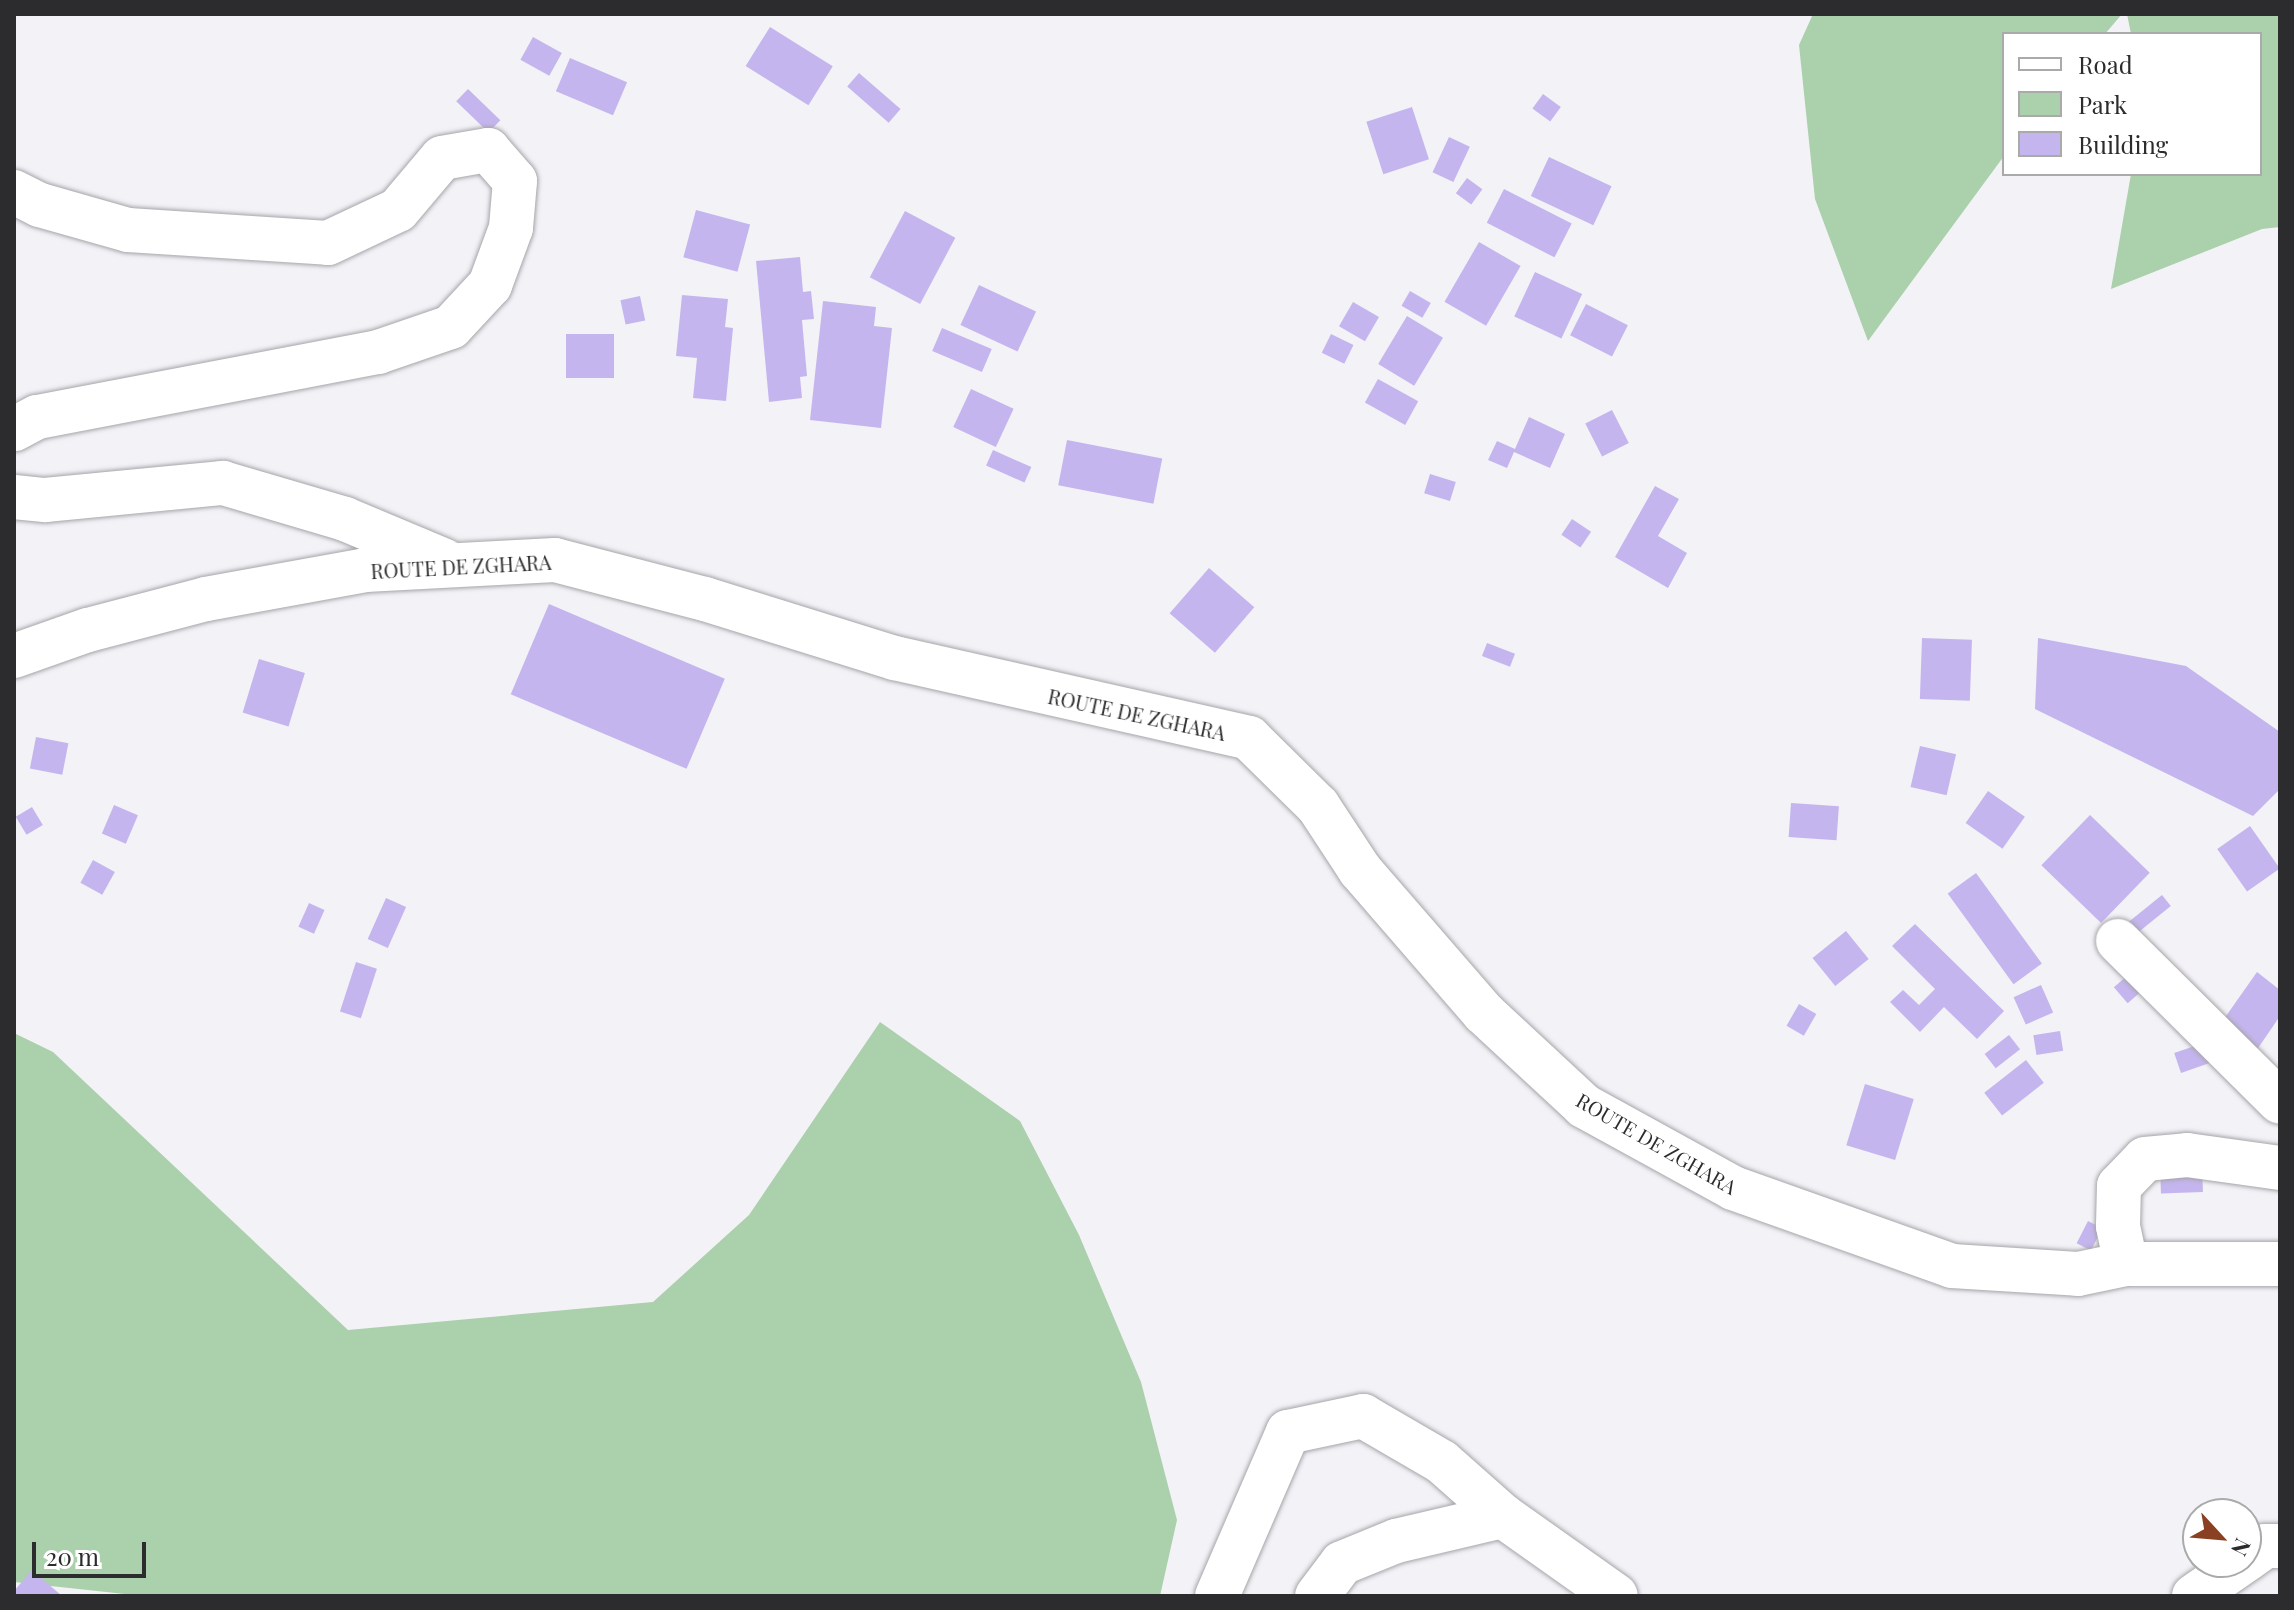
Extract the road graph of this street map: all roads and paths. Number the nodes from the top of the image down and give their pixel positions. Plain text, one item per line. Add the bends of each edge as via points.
1 (14, 192) edge
2 (14, 429) edge
3 (14, 497) edge
4 (455, 565) junction
5 (14, 656) edge
6 (2118, 941) dead end
7 (2280, 1102) edge
8 (2280, 1168) edge
9 (2126, 1264) junction
10 (2280, 1264) edge
11 (1503, 1516) junction
12 (2220, 1578) edge
13 (1217, 1596) edge
14 (1317, 1596) edge
15 (1616, 1596) edge
16 (2194, 1596) edge

1 - 2 street via 40,205 128,230 328,243 398,210 442,158 488,150 515,181 511,228 490,285 451,327 378,352 37,417
3 - 4 street via 45,500 223,483 345,519
4 - 5 street, ROUTE DE ZGHARA via 365,570 206,599
4 - 9 street, ROUTE DE ZGHARA via 555,560 705,599 895,658 1249,738 1318,806 1360,870 1484,1013 1584,1106 1733,1188 1952,1266 2078,1274
6 - 7 street
8 - 9 street via 2187,1155 2145,1159 2119,1186 2118,1226
9 - 10 street, ROUTE DE ZGHARA
11 - 13 street via 1442,1462 1363,1416 1288,1432
11 - 14 street via 1396,1541 1342,1563
11 - 15 street
12 - 16 street

